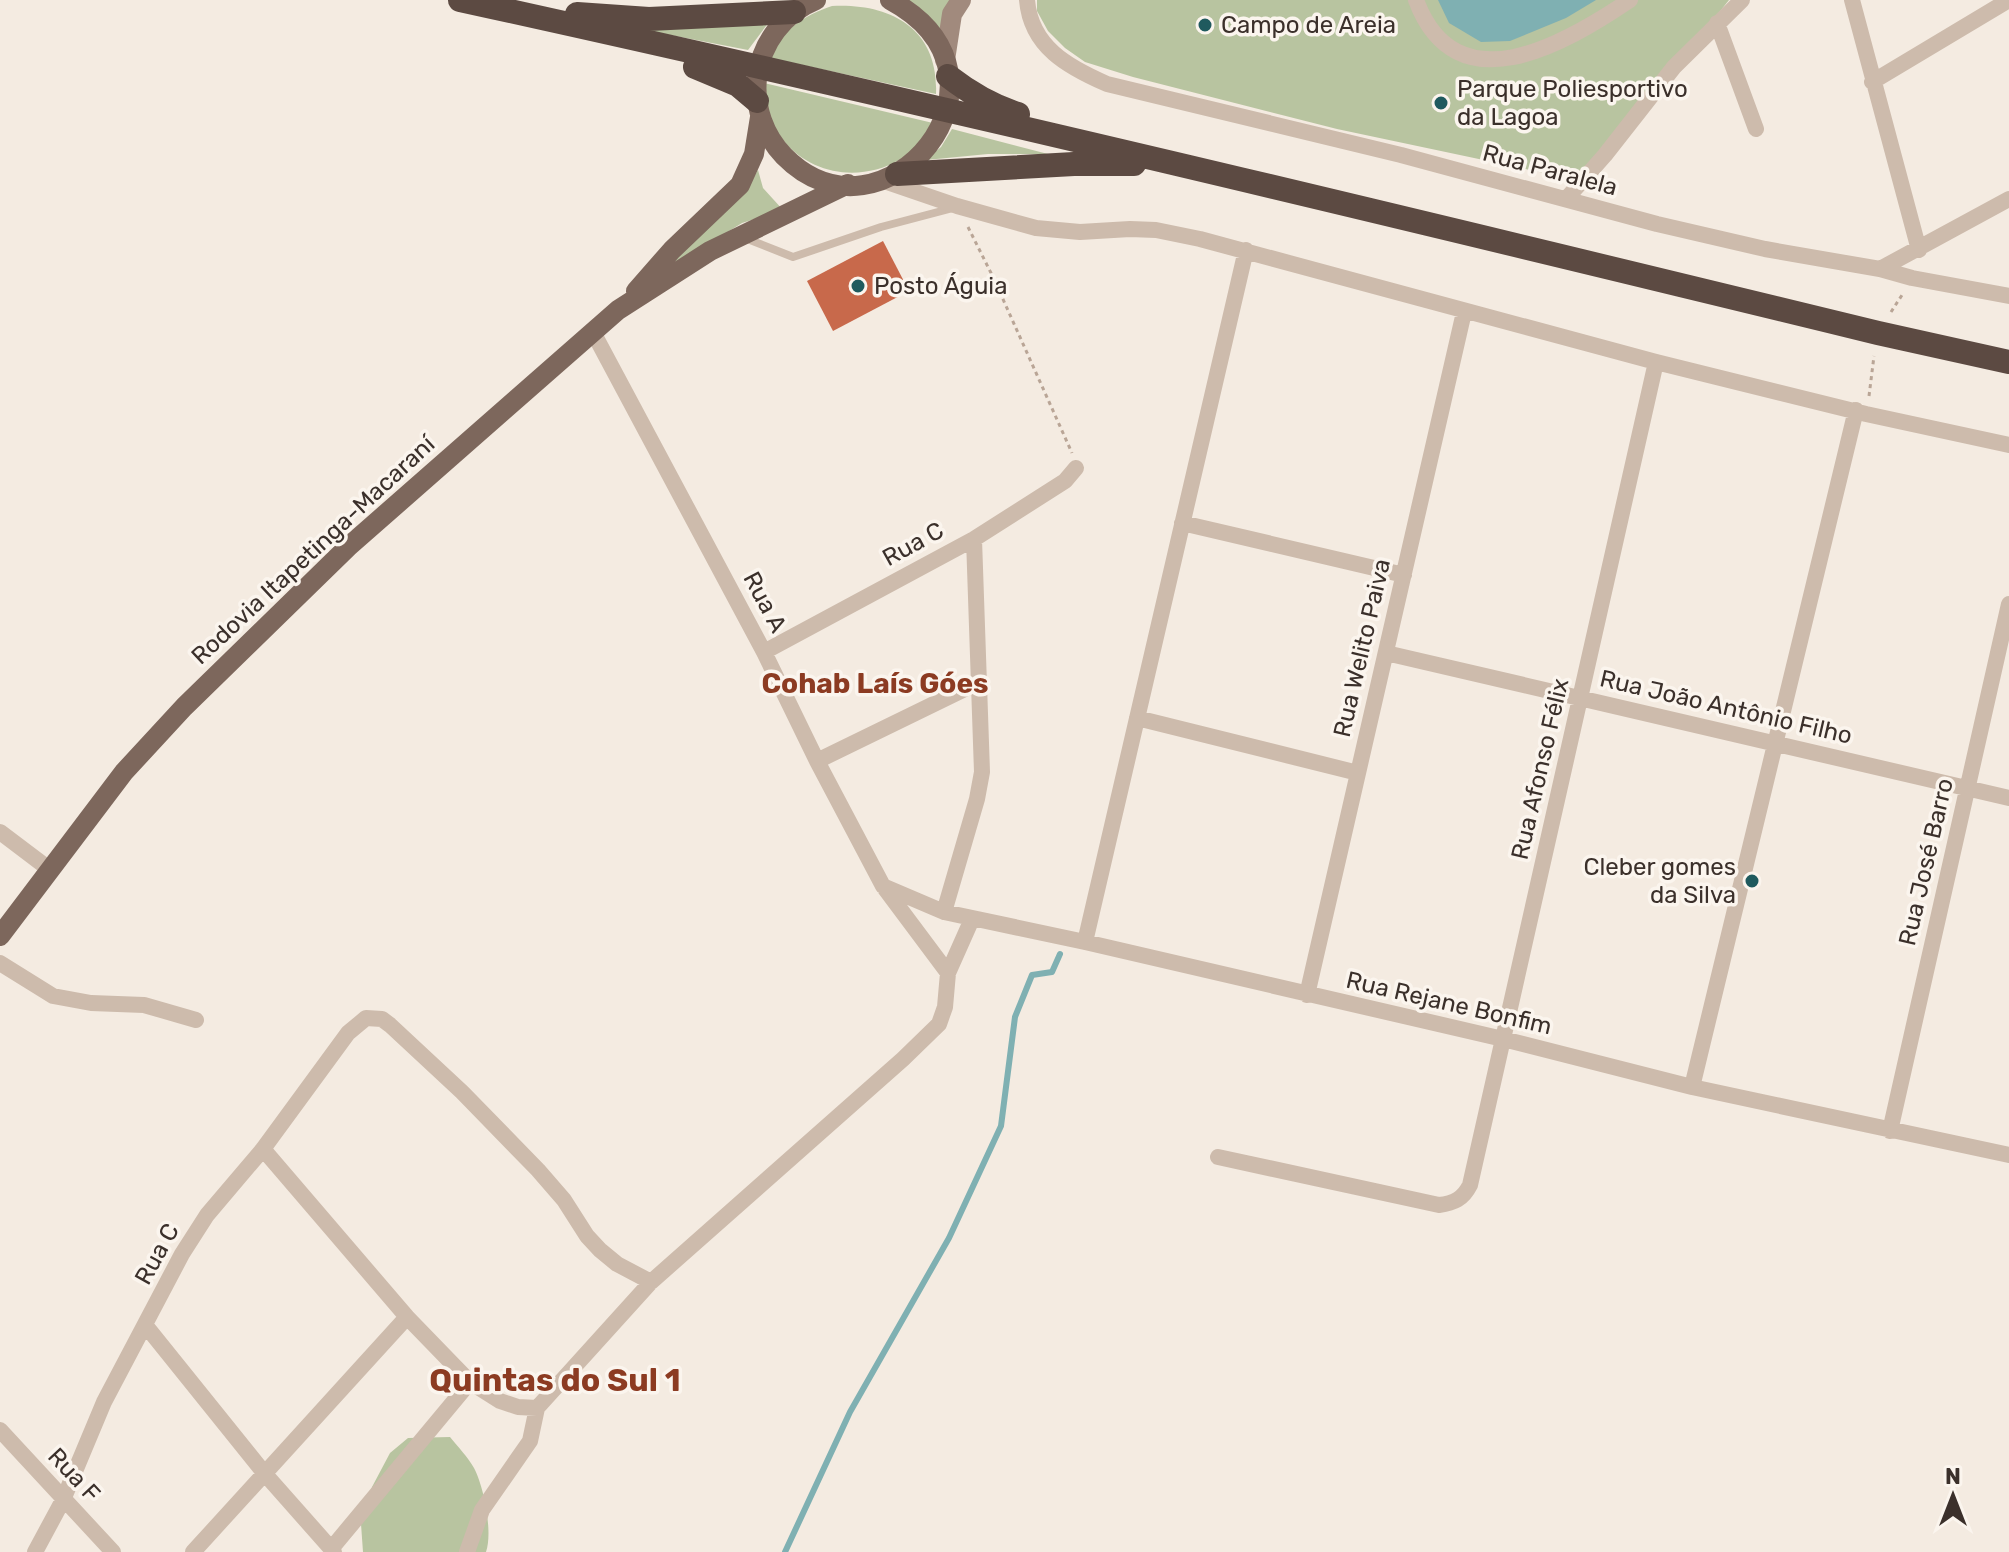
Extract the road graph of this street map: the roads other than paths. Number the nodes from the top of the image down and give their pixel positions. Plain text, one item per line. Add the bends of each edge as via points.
1 (460, 0) edge
2 (890, 0) edge
3 (961, 0) edge
4 (1027, 0) edge
5 (1416, 0) edge
6 (1630, 0) edge
7 (1742, 0) edge
8 (1852, 0) edge
9 (2009, 0) edge
10 (799, 4) edge
11 (490, 7) junction
12 (1717, 23) junction
13 (946, 68) junction
14 (758, 69) junction
15 (1872, 82) junction
16 (759, 109) junction
17 (947, 109) junction
18 (1756, 129) dead end
19 (1185, 165) junction
20 (889, 177) junction
21 (848, 184) junction
22 (1567, 198) junction
23 (2009, 199) edge
24 (957, 206) junction
25 (740, 237) junction
26 (1246, 250) junction
27 (1919, 250) junction
28 (1880, 269) junction
29 (2009, 296) edge
30 (618, 310) junction
31 (1464, 312) junction
32 (593, 332) junction
33 (1656, 362) junction
34 (2009, 362) edge
35 (1861, 412) junction
36 (2009, 445) edge
37 (1076, 468) road end
38 (1182, 523) junction
39 (974, 539) junction
40 (1404, 575) junction
41 (2009, 604) edge
42 (764, 652) junction
43 (1386, 653) junction
44 (977, 683) junction
45 (1580, 698) junction
46 (1137, 718) junction
47 (1775, 743) junction
48 (817, 761) junction
49 (1358, 773) junction
50 (1967, 788) junction
51 (2009, 798) edge
52 (4, 841) edge
53 (49, 869) junction
54 (883, 886) junction
55 (944, 912) junction
56 (972, 919) junction
57 (0, 936) edge
58 (1085, 942) junction
59 (0, 963) edge
60 (948, 973) junction
61 (1307, 995) junction
62 (196, 1020) dead end
63 (1503, 1039) junction
64 (1692, 1087) junction
65 (1890, 1131) junction
66 (263, 1149) junction
67 (2009, 1155) edge
68 (1218, 1157) dead end
69 (651, 1282) junction
70 (407, 1317) junction
71 (146, 1326) junction
72 (470, 1382) junction
73 (537, 1408) junction
74 (0, 1430) edge
75 (265, 1474) junction
76 (63, 1500) junction
77 (332, 1551) edge
78 (35, 1552) edge
79 (113, 1552) edge
80 (193, 1552) edge
81 (467, 1552) edge

1 - 11 highway
2 - 13 main road via 918,18 938,45
3 - 13 main road via 952,14
4 - 22 street, Rua Paralela via 1036,34 1052,53 1107,84
5 - 6 street via 1424,21 1445,47 1474,58 1501,59 1593,25
7 - 12 street
8 - 15 street
9 - 15 street
10 - 11 highway via 649,19
10 - 14 main road via 771,37
11 - 14 highway
11 - 16 highway via 701,69 738,85
12 - 18 street
12 - 22 street via 1674,67
13 - 17 main road
13 - 19 highway via 967,91 999,108
14 - 16 main road
14 - 17 highway
15 - 27 street
16 - 21 main road via 776,147 800,169
16 - 30 main road via 754,154 740,185
17 - 19 highway
17 - 20 main road via 934,140 911,165
19 - 20 highway via 1074,164
19 - 34 highway
20 - 21 main road
20 - 24 street
21 - 25 main road, Rodovia Itapetinga-Macaraní
22 - 28 street, Rua Paralela via 1765,249
23 - 27 street
24 - 25 lane via 793,257
24 - 26 street via 1046,229 1156,230
25 - 30 main road, Rodovia Itapetinga-Macaraní
26 - 31 street
26 - 38 street
27 - 28 street
28 - 29 street, Rua Paralela
30 - 32 main road, Rodovia Itapetinga-Macaraní
31 - 33 street
31 - 40 street, Rua Welito Paiva
32 - 42 street, Rua A
32 - 53 main road, Rodovia Itapetinga-Macaraní via 348,547 243,648 124,772
33 - 35 street
33 - 45 street, Rua Afonso Félix
35 - 36 street
35 - 47 street
37 - 39 street, Rua C via 1065,481
38 - 40 street
38 - 46 street
39 - 42 street, Rua C
39 - 44 street
40 - 43 street, Rua Welito Paiva
41 - 50 street, Rua José Barro
42 - 48 street, Rua A
43 - 45 street, Rua João Antônio Filho
43 - 49 street, Rua Welito Paiva
44 - 48 street
44 - 55 street via 982,772
45 - 47 street, Rua João Antônio Filho
45 - 63 street, Rua Afonso Félix
46 - 49 street
46 - 58 street
47 - 50 street, Rua João Antônio Filho
47 - 64 street
48 - 54 street, Rua A
49 - 61 street, Rua Welito Paiva
50 - 51 street, Rua João Antônio Filho
50 - 65 street, Rua José Barro
52 - 53 street
53 - 57 main road, Rodovia Itapetinga-Macaraní
54 - 55 street, Rua Rejane Bonfim
54 - 60 street, Rua A
55 - 56 street, Rua Rejane Bonfim
56 - 58 street, Rua Rejane Bonfim
56 - 60 street
58 - 61 street, Rua Rejane Bonfim
59 - 62 street via 53,996 144,1005
60 - 69 street via 945,1007 927,1037
61 - 63 street, Rua Rejane Bonfim
63 - 64 street, Rua Rejane Bonfim
63 - 68 street, Rua Afonso Félix via 1470,1185 1451,1204
64 - 65 street, Rua Rejane Bonfim
65 - 67 street, Rua Rejane Bonfim
66 - 69 street, Rua C via 348,1033 358,1022 373,1018 390,1025 462,1092 564,1200 600,1250
66 - 70 street
66 - 71 street, Rua C via 207,1215
69 - 73 street
70 - 72 street
70 - 75 street
71 - 75 street
71 - 76 street, Rua C via 104,1402
72 - 73 street via 500,1401
72 - 77 street
73 - 81 street via 530,1441 482,1510
74 - 76 street, Rua F
75 - 77 street
75 - 80 street
76 - 78 street, Rua C
76 - 79 street, Rua F

